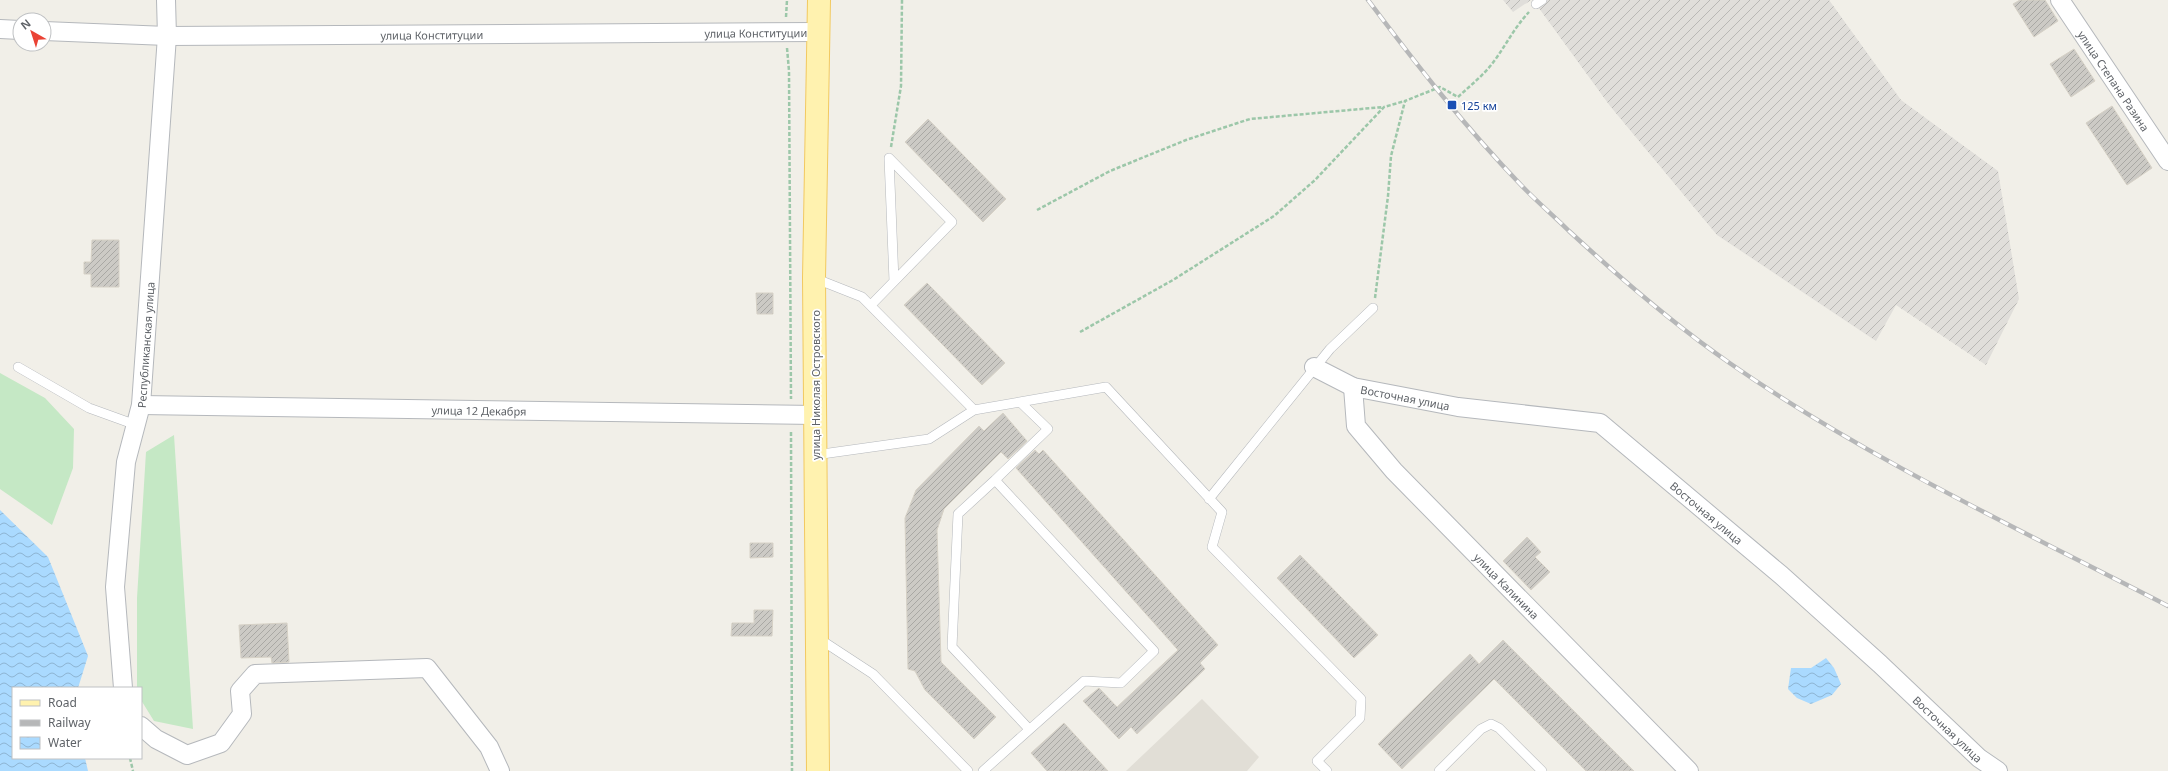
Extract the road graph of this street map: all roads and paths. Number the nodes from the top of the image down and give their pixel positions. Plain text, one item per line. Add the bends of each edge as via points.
1 (166, 0) edge
2 (819, 0) edge
3 (902, 0) edge
4 (2060, 0) edge
5 (1539, 2) edge
6 (0, 29) edge
7 (12, 30) edge
8 (52, 31) edge
9 (819, 32) junction
10 (167, 36) junction
11 (1405, 101) junction
12 (1384, 107) junction
13 (889, 158) junction
14 (2168, 161) edge
15 (1037, 210) dead end
16 (814, 278) junction
17 (894, 281) junction
18 (871, 306) junction
19 (1373, 308) joint
20 (1080, 332) dead end
21 (18, 367) dead end
22 (1314, 367) junction
23 (1353, 387) junction
24 (1020, 402) junction
25 (141, 405) junction
26 (974, 410) junction
27 (816, 415) junction
28 (136, 425) junction
29 (815, 455) junction
30 (996, 480) junction
31 (1209, 498) junction
32 (816, 638) junction
33 (123, 687) edge
34 (142, 727) edge
35 (1029, 729) junction
36 (130, 759) edge
37 (133, 771) edge
38 (500, 771) edge
39 (818, 771) edge
40 (968, 771) edge
41 (983, 771) edge
42 (1327, 771) edge
43 (1439, 771) edge
44 (1542, 771) edge
45 (1689, 771) edge
46 (1998, 771) edge

1 - 10 street, Республиканская улица
2 - 9 main road, улица Николая Островского
3 - 13 path via 901,86
4 - 14 street, улица Степана Разина
5 - 11 path via 1514,28 1495,60 1458,97 1440,87
6 - 7 street
8 - 10 street, улица Конституции
9 - 10 street, улица Конституции
9 - 16 main road, улица Николая Островского
10 - 25 street, Республиканская улица
11 - 12 path
11 - 19 path via 1391,156
12 - 15 path via 1250,119 1186,140 1110,171
12 - 20 path via 1315,180 1274,216 1173,280
13 - 17 lane
13 - 17 lane via 952,222
16 - 18 lane via 862,297
16 - 27 main road, улица Николая Островского
17 - 18 lane
18 - 26 lane
19 - 22 lane
21 - 28 lane via 89,408
22 - 23 street, Восточная улица
22 - 31 lane
23 - 45 street, улица Калинина via 1356,426 1385,460
23 - 46 street, Восточная улица via 1458,407 1600,423 1781,575 1979,758
24 - 26 lane
24 - 30 lane via 1048,429
24 - 31 lane via 1106,387
25 - 27 street, улица 12 Декабря
25 - 28 street, Республиканская улица
26 - 29 lane via 929,439
27 - 29 main road, улица Николая Островского
28 - 33 street, Республиканская улица via 126,462 115,587
29 - 32 main road, улица Николая Островского
30 - 35 lane via 958,514 952,647
30 - 35 lane via 1154,651 1121,683 1084,681
31 - 42 lane via 1222,512 1212,547 1361,699 1360,718 1317,760
32 - 39 main road, улица Николая Островского
32 - 40 lane via 873,674
34 - 38 street via 156,739 187,755 221,743 242,714 240,691 255,674 427,668 489,747
35 - 41 lane
36 - 37 path
43 - 44 lane via 1481,729 1491,724 1499,728

